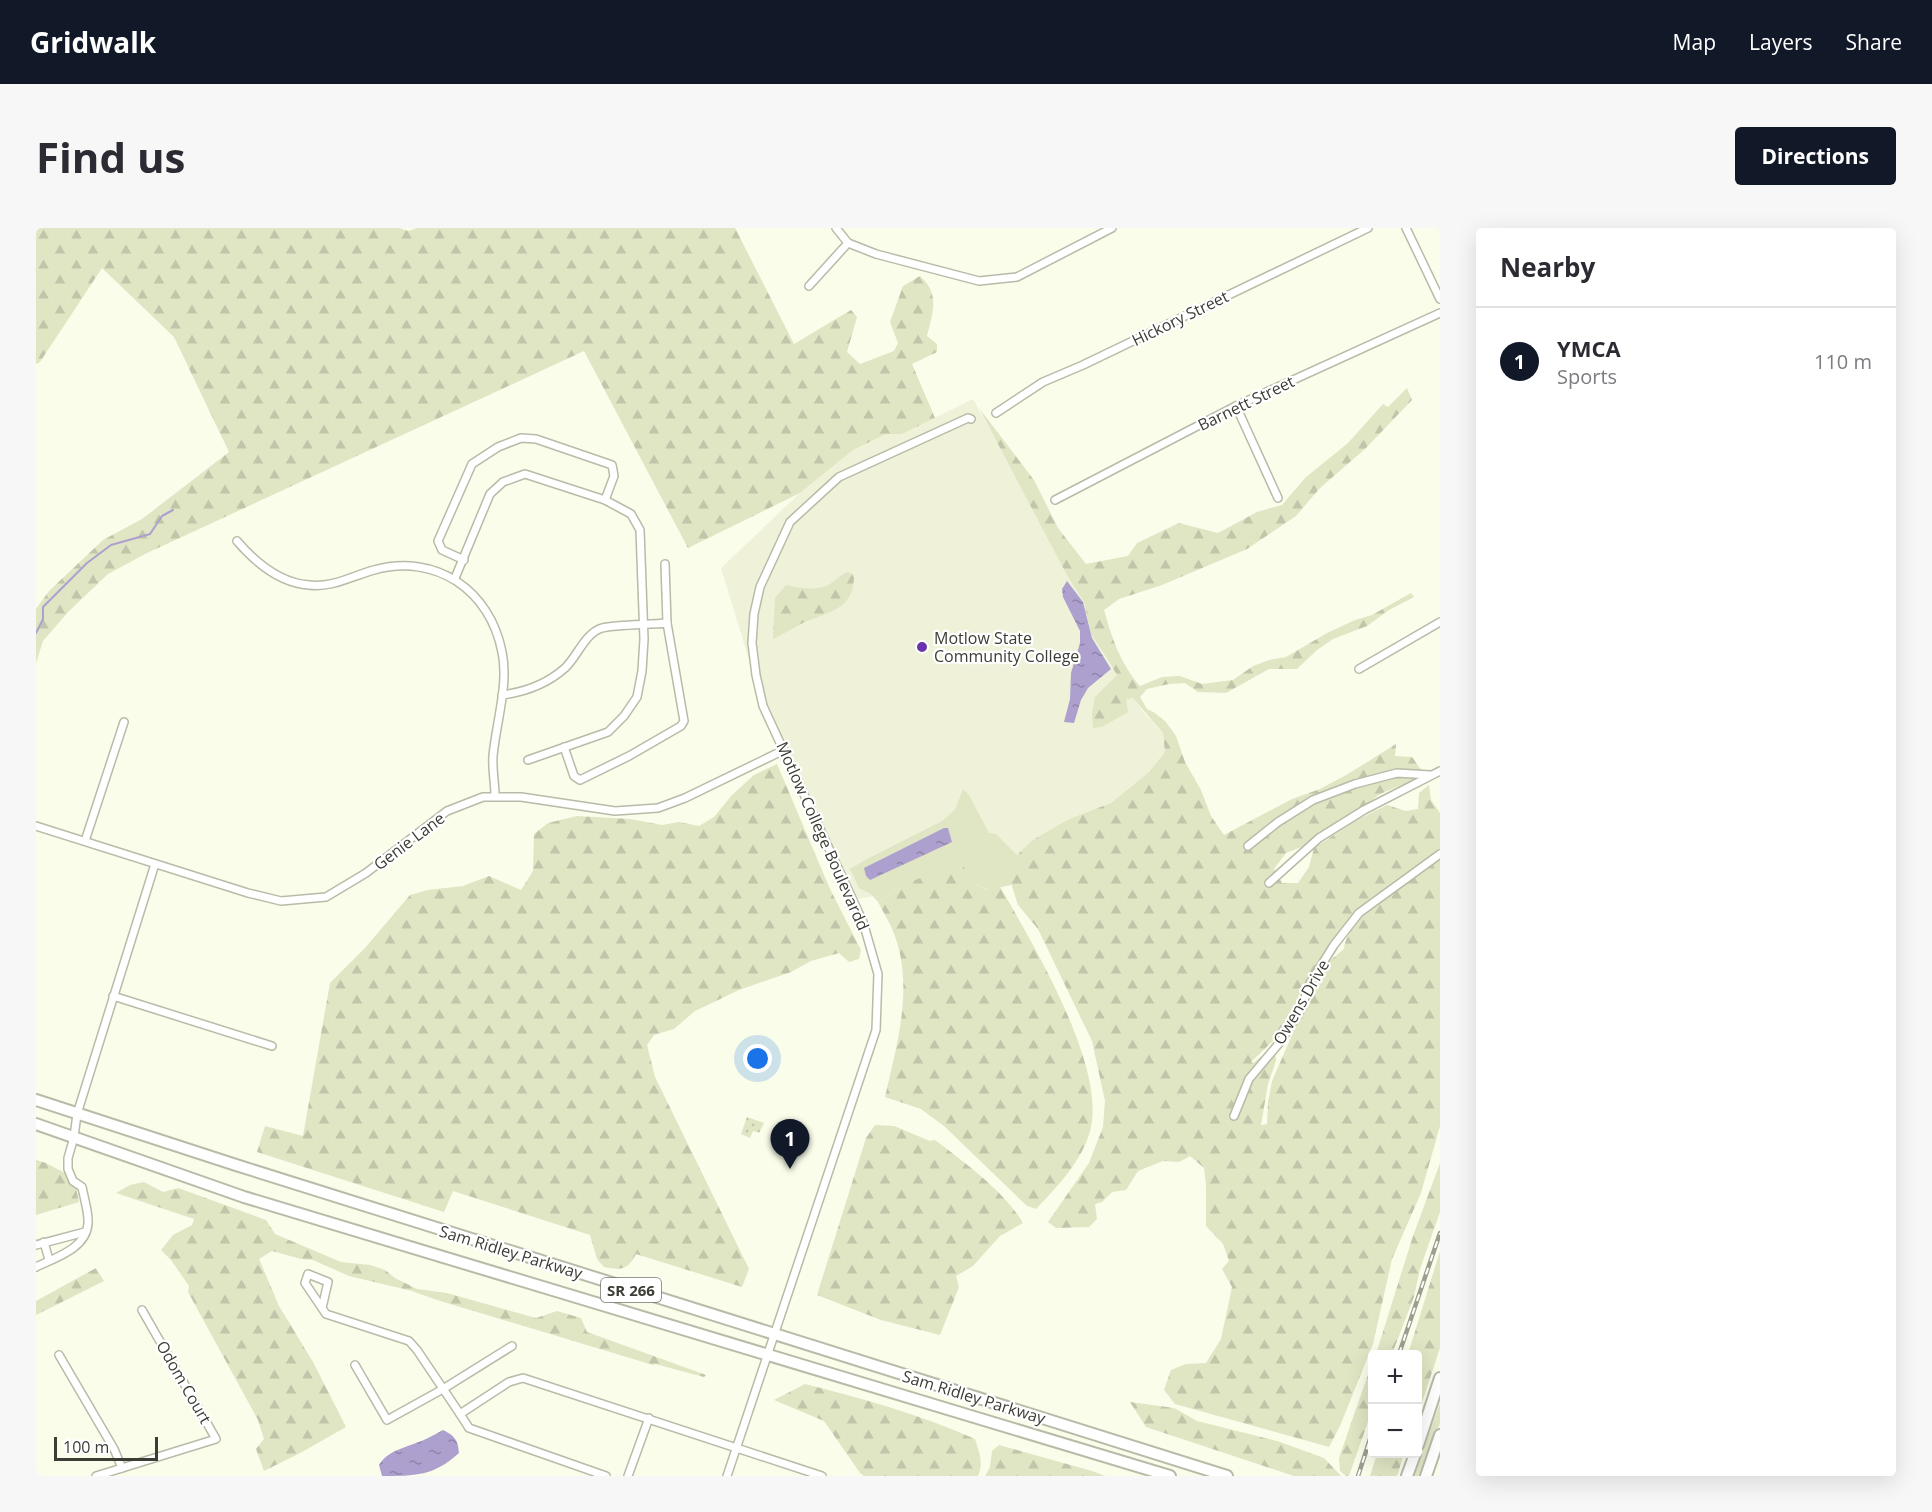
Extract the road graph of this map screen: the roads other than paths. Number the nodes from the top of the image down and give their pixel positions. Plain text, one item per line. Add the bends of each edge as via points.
1 (836, 228) edge
2 (1112, 228) edge
3 (1368, 228) edge
4 (1406, 228) edge
5 (848, 243) junction
6 (809, 286) dead end
7 (1440, 299) edge
8 (1440, 313) edge
9 (1236, 406) junction
10 (996, 413) dead end
11 (972, 419) dead end
12 (1278, 498) dead end
13 (605, 500) junction
14 (1055, 500) dead end
15 (237, 541) dead end
16 (464, 560) junction
17 (665, 564) dead end
18 (455, 578) junction
19 (1440, 622) edge
20 (667, 623) junction
21 (643, 626) junction
22 (1359, 669) dead end
23 (502, 695) junction
24 (123, 722) dead end
25 (564, 747) junction
26 (784, 750) junction
27 (528, 760) dead end
28 (1440, 771) edge
29 (1432, 775) junction
30 (495, 796) junction
31 (36, 826) edge
32 (85, 842) junction
33 (1248, 846) dead end
34 (1440, 854) edge
35 (155, 864) junction
36 (1269, 883) dead end
37 (113, 996) junction
38 (272, 1046) dead end
39 (36, 1100) edge
40 (77, 1114) junction
41 (1234, 1116) dead end
42 (36, 1124) edge
43 (74, 1137) junction
44 (86, 1232) junction
45 (44, 1242) junction
46 (36, 1245) edge
47 (49, 1260) junction
48 (36, 1267) edge
49 (322, 1308) junction
50 (142, 1310) dead end
51 (775, 1335) junction
52 (512, 1346) dead end
53 (59, 1355) dead end
54 (768, 1356) junction
55 (355, 1365) dead end
56 (1440, 1378) edge
57 (443, 1389) junction
58 (460, 1414) junction
59 (649, 1418) junction
60 (1422, 1433) edge
61 (1440, 1435) edge
62 (737, 1447) junction
63 (1440, 1449) edge
64 (1414, 1458) edge
65 (122, 1468) junction
66 (1428, 1471) edge
67 (96, 1476) edge
68 (606, 1476) edge
69 (628, 1476) edge
70 (728, 1476) edge
71 (822, 1476) edge
72 (1170, 1476) edge
73 (1227, 1476) edge
74 (1407, 1476) edge

1 - 5 street
2 - 5 street via 1017,277 979,281
3 - 10 street, Hickory Street via 1043,382
4 - 7 street
5 - 6 street
8 - 9 street, Barnett Street
9 - 12 street
9 - 14 street, Barnett Street
11 - 26 street, Motlow College Boulevardd via 839,477 790,522 760,587 752,643 764,705
13 - 16 street via 525,474 503,482 490,494
13 - 16 street via 614,476 612,465 536,439 521,438 506,444 472,464 438,541 442,550
13 - 21 street via 631,514 640,530
15 - 18 street via 278,576 308,585 326,585 399,565 429,568
16 - 18 street
17 - 20 street
18 - 23 street via 472,593 496,629 503,654
19 - 22 street
20 - 21 street
20 - 25 street via 684,721 681,726 580,780 574,776
21 - 23 street via 601,628 548,681
21 - 25 street via 637,697 608,732
23 - 30 street via 493,757
24 - 32 street
25 - 27 street
26 - 30 street, Genie Lane via 658,808 615,811
26 - 51 street, Motlow College Boulevardd via 863,922 878,974 876,1030
28 - 29 street
29 - 33 street via 1397,773 1313,800
29 - 36 street via 1319,838
30 - 35 street, Genie Lane via 447,811 366,873 326,897 281,901
31 - 32 street, Genie Lane
32 - 35 street, Genie Lane
34 - 41 street, Owens Drive via 1359,914 1334,945 1281,1041 1249,1079
35 - 37 street
37 - 38 street
37 - 40 street
39 - 40 main road, Sam Ridley Parkway / SR 266
40 - 43 street
40 - 51 main road, Sam Ridley Parkway / SR 266
42 - 43 main road, Sam Ridley Parkway / SR 266
43 - 44 street via 68,1169 73,1181 82,1187
43 - 54 main road, Sam Ridley Parkway / SR 266 via 244,1197
44 - 45 street
44 - 47 street via 70,1250
45 - 46 street
45 - 47 street
47 - 48 street
49 - 49 street via 305,1283 308,1274 328,1282
49 - 57 street via 326,1314 409,1341
50 - 65 street, Odom Court via 216,1439
51 - 54 street, Motlow College Boulevardd
51 - 73 main road, Sam Ridley Parkway / SR 266
52 - 57 street
53 - 65 street
54 - 62 street, Motlow College Boulevardd
54 - 72 main road, Sam Ridley Parkway / SR 266
55 - 57 street via 387,1420
56 - 60 main road
57 - 58 street
58 - 59 street via 509,1382 523,1378
58 - 68 street via 469,1428
59 - 62 street
59 - 69 street
61 - 66 main road
62 - 70 street, Motlow College Boulevardd
62 - 71 street
63 - 66 main road
64 - 74 main road
65 - 67 street, Odom Court

